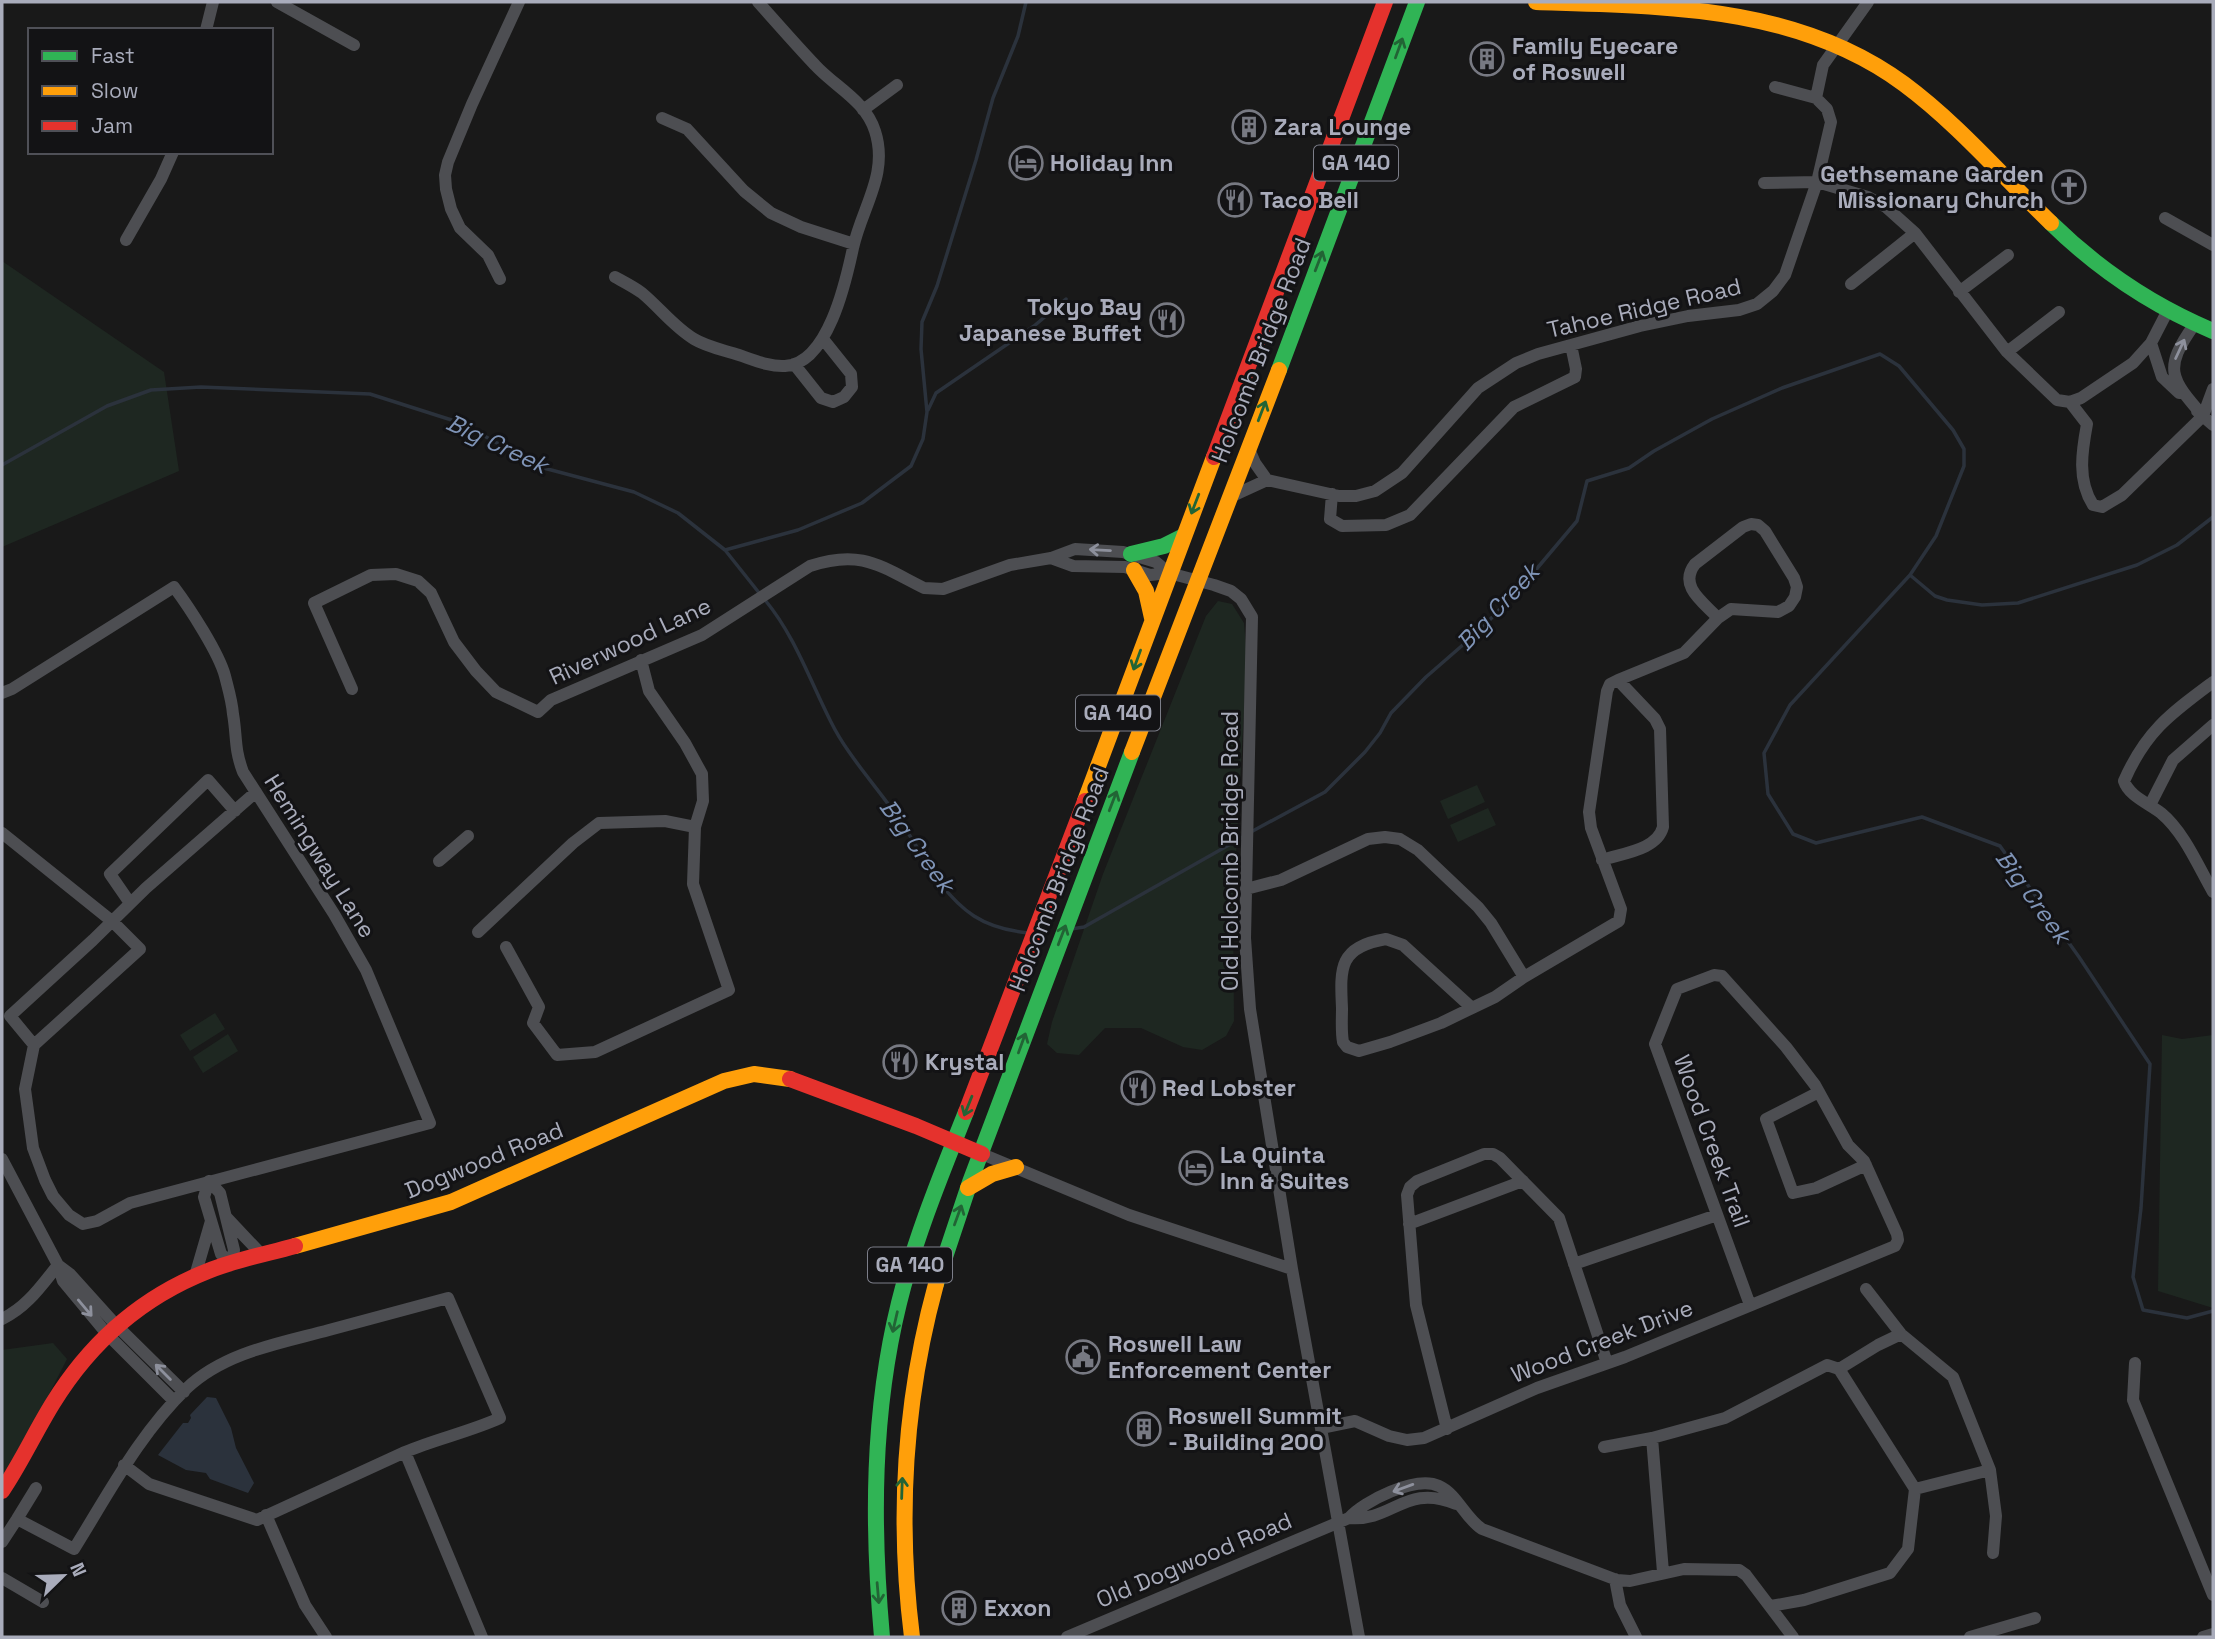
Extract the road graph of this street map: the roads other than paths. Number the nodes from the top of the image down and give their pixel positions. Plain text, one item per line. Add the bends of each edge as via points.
1 (213, 2) edge
2 (277, 2) edge
3 (519, 2) edge
4 (758, 2) edge
5 (1376, 2) edge
6 (1385, 2) edge
7 (1416, 2) edge
8 (1536, 2) edge
9 (1868, 2) edge
10 (1378, 20) junction
11 (206, 28) edge
12 (1836, 44) junction
13 (354, 45) dead end
14 (897, 85) dead end
15 (1775, 87) dead end
16 (1816, 98) junction
17 (863, 110) junction
18 (662, 118) dead end
19 (172, 154) edge
20 (1817, 182) junction
21 (1764, 183) dead end
22 (2165, 218) dead end
23 (1915, 233) junction
24 (126, 240) dead end
25 (854, 244) junction
26 (2213, 245) edge
27 (2008, 256) dead end
28 (615, 277) dead end
29 (500, 279) dead end
30 (1851, 284) dead end
31 (1959, 292) junction
32 (2059, 312) dead end
33 (2167, 312) junction
34 (2194, 325) junction
35 (2213, 331) edge
36 (823, 339) junction
37 (2151, 343) junction
38 (1570, 345) junction
39 (2007, 352) junction
40 (794, 364) junction
41 (2213, 389) edge
42 (2070, 402) junction
43 (2208, 421) edge
44 (1248, 447) junction
45 (1267, 480) junction
46 (1332, 494) junction
47 (1230, 497) junction
48 (1182, 537) junction
49 (1133, 562) junction
50 (1169, 573) junction
51 (1198, 581) junction
52 (1152, 618) junction
53 (1718, 618) junction
54 (641, 660) junction
55 (1618, 680) junction
56 (2213, 682) edge
57 (352, 690) dead end
58 (2, 693) edge
59 (2213, 725) edge
60 (256, 792) junction
61 (2150, 805) junction
62 (235, 811) junction
63 (695, 827) junction
64 (2, 833) edge
65 (468, 836) dead end
66 (1602, 860) junction
67 (439, 861) dead end
68 (1246, 889) junction
69 (2213, 891) edge
70 (130, 903) junction
71 (113, 922) junction
72 (478, 932) dead end
73 (506, 947) dead end
74 (1524, 977) junction
75 (1472, 1008) junction
76 (34, 1045) junction
77 (1819, 1092) junction
78 (954, 1141) junction
79 (982, 1153) junction
80 (2, 1159) edge
81 (1866, 1166) junction
82 (1016, 1167) junction
83 (209, 1181) junction
84 (1523, 1181) junction
85 (16, 1188) junction
86 (968, 1188) junction
87 (2, 1193) edge
88 (1717, 1215) junction
89 (226, 1217) junction
90 (211, 1220) junction
91 (1409, 1224) junction
92 (1895, 1246) joint
93 (263, 1255) junction
94 (232, 1264) junction
95 (1574, 1264) junction
96 (58, 1265) junction
97 (1292, 1269) junction
98 (195, 1276) junction
99 (1866, 1289) dead end
100 (1749, 1305) junction
101 (2, 1319) edge
102 (112, 1329) junction
103 (1901, 1334) junction
104 (1607, 1363) junction
105 (2135, 1363) dead end
106 (1839, 1368) junction
107 (179, 1396) junction
108 (1321, 1428) junction
109 (1447, 1429) junction
110 (1652, 1438) junction
111 (1604, 1447) dead end
112 (405, 1452) junction
113 (124, 1465) junction
114 (1990, 1470) junction
115 (36, 1488) dead end
116 (1915, 1489) junction
117 (2, 1491) edge
118 (267, 1515) junction
119 (17, 1519) junction
120 (1343, 1520) junction
121 (2, 1542) edge
122 (1993, 1553) dead end
123 (1663, 1572) junction
124 (2, 1578) edge
125 (1615, 1579) junction
126 (2213, 1595) edge
127 (43, 1602) dead end
128 (1771, 1606) junction
129 (2035, 1618) dead end
130 (2213, 1634) edge
131 (326, 1637) edge
132 (482, 1637) edge
133 (883, 1637) edge
134 (912, 1637) edge
135 (1067, 1637) edge
136 (1359, 1637) edge
137 (1636, 1637) edge
138 (1793, 1637) edge
139 (1970, 1637) edge
140 (2203, 1637) edge

1 - 11 street
2 - 13 street
3 - 29 street via 472,104 446,176 451,209 460,228 488,255
4 - 17 street via 817,68
5 - 10 main road
6 - 10 main road, Holcomb Bridge Road / GA 140
44 -> 7 main road, Holcomb Bridge Road / GA 140
8 - 12 main road via 1733,13
9 - 12 street
10 -> 48 main road, Holcomb Bridge Road / GA 140
12 - 16 street via 1823,65
12 - 33 main road via 1920,96 2088,259
14 - 17 street
15 - 16 street
16 - 20 street, Tahoe Ridge Road via 1831,122
17 - 25 street via 875,129 880,166
18 - 25 street via 687,129 744,191 771,213
19 - 24 street
20 - 21 street
20 - 23 street via 1868,197 1894,212
20 - 38 street, Tahoe Ridge Road via 1784,275 1757,303
22 - 26 street
23 - 30 street
23 - 31 street
25 - 36 street via 846,284
27 - 31 street
28 - 40 street via 642,293 695,340 765,364
31 - 39 street
32 - 39 street
33 - 34 main road
33 - 37 street
34 - 35 main road
43 -> 34 street via 2182,391 2174,373 2177,349
36 - 40 street
36 - 40 street via 851,374 852,387 844,397 833,402 821,398
37 - 42 street via 2133,363
37 - 43 street via 2162,377
38 - 46 street, Tahoe Ridge Road via 1516,363 1478,388 1389,484 1356,496
38 - 46 street via 1575,377 1514,407 1410,515 1386,525 1342,526 1330,519
39 - 42 street via 2057,400
41 - 43 street
42 - 43 street via 2087,424 2080,460 2087,496 2093,505 2102,507
44 - 45 street
44 - 47 main road, Holcomb Bridge Road / GA 140
45 - 46 street, Tahoe Ridge Road
45 - 47 street
47 - 51 main road, Holcomb Bridge Road / GA 140
48 - 49 main road
48 - 50 main road, Holcomb Bridge Road / GA 140
49 - 50 street, Riverwood Lane via 1156,562
49 - 52 main road
49 - 54 street, Riverwood Lane via 1106,550 1075,549 1010,565 943,589 924,588 871,561 829,559 810,566 702,635
50 - 51 street, Old Holcomb Bridge Road
50 - 52 main road, Holcomb Bridge Road / GA 140
51 - 68 street, Old Holcomb Bridge Road via 1231,591 1252,617
79 -> 51 main road, Holcomb Bridge Road / GA 140
52 -> 78 main road, Holcomb Bridge Road / GA 140 via 1012,998
53 - 53 street via 1731,609 1778,612 1795,597 1794,578 1758,525 1743,527 1690,572 1690,589
53 - 55 street via 1684,653
54 - 57 street, Riverwood Lane via 551,700 538,712 496,692 454,642 431,593 418,581 396,574 371,575 314,603
54 - 63 street via 649,691 702,774 702,801
55 - 66 street via 1606,691 1589,812
55 - 66 street via 1660,729 1663,827 1654,843
56 - 61 street via 2156,727 2136,754 2123,781 2127,790
58 - 60 street, Hemingway Lane via 174,587 225,672 237,756
59 - 61 street via 2173,760
60 - 62 street
60 - 83 street, Hemingway Lane via 366,970 430,1123
61 - 69 street via 2175,829
62 - 70 street
62 - 70 street via 208,780 110,874
63 - 72 street via 665,821 599,823
63 - 73 street via 693,884 729,990 595,1052 557,1055 533,1023 539,1007
64 - 71 street
65 - 67 street
66 - 74 street via 1621,909 1619,921
68 - 74 street via 1281,880 1368,839 1401,839 1478,907
68 - 97 street, Old Holcomb Bridge Road via 1250,1009
70 - 71 street
71 - 76 street via 9,1016
71 - 76 street via 140,949
74 - 75 street
75 - 75 street via 1390,1042 1352,1051 1343,1042 1340,974 1357,950 1377,941 1395,941
76 - 83 street, Hemingway Lane via 25,1089 33,1148 53,1196 69,1214 83,1224 97,1221 130,1203
77 - 81 street, Wood Creek Trail via 1848,1145
77 - 81 street via 1766,1119 1793,1193
77 - 88 street, Wood Creek Trail via 1786,1047 1722,976 1677,989 1654,1044
78 - 79 main road, Dogwood Road
78 - 93 main road, Dogwood Road via 785,1077 739,1076 452,1202
78 -> 133 main road, Holcomb Bridge Road / GA 140 via 915,1250 885,1374 874,1503
79 - 82 street
79 - 86 main road, Holcomb Bridge Road / GA 140
80 - 85 street
81 - 92 street, Wood Creek Trail via 1897,1234
82 - 86 main road
82 - 97 street via 1129,1215
83 - 89 street via 220,1193
83 - 90 street via 204,1197
84 - 91 street
84 - 91 street via 1500,1158 1484,1154 1410,1187
84 - 95 street via 1559,1218
85 - 87 street
85 - 96 street
134 -> 86 main road, Holcomb Bridge Road / GA 140 via 905,1592 902,1508 908,1424 931,1300
88 - 95 street
88 - 100 street, Wood Creek Trail
89 - 93 street
89 - 94 street via 234,1250
90 - 94 street via 220,1254
90 - 98 street
91 - 109 street via 1416,1305
92 - 100 street, Wood Creek Drive
93 - 94 main road, Dogwood Road
94 - 98 main road, Dogwood Road
95 - 104 street
96 - 101 street via 28,1302
96 - 102 street via 62,1281
97 - 108 street, Old Holcomb Bridge Road
98 - 102 main road, Dogwood Road via 151,1299
99 - 103 street
100 - 104 street, Wood Creek Drive
102 - 107 street
102 - 117 main road, Dogwood Road via 69,1380
103 - 106 street
103 - 114 street via 1953,1377
104 - 109 street, Wood Creek Drive via 1537,1388
105 - 126 street via 2133,1400
106 - 110 street via 1827,1365 1725,1418
106 - 116 street
107 - 112 street via 220,1364 269,1346 447,1298 500,1418
107 - 113 street
108 - 109 street, Wood Creek Drive via 1354,1421 1408,1440
108 - 120 street, Old Holcomb Bridge Road
110 - 111 street
110 - 123 street
112 - 118 street
112 - 132 street
113 - 118 street via 149,1484 257,1520
113 - 119 street via 75,1549
114 - 116 street
114 - 122 street via 1996,1516
115 - 119 street
116 - 128 street via 1908,1549 1890,1573
118 - 131 street via 305,1605
119 - 121 street
120 - 125 street, Old Dogwood Road via 1358,1508 1415,1484 1439,1486 1482,1529
120 - 135 street, Old Dogwood Road
120 - 136 street, Old Holcomb Bridge Road
123 - 125 street via 1630,1581
123 - 128 street via 1739,1570
124 - 127 street
125 - 137 street via 1620,1605
128 - 138 street
129 - 139 street
130 - 140 street

